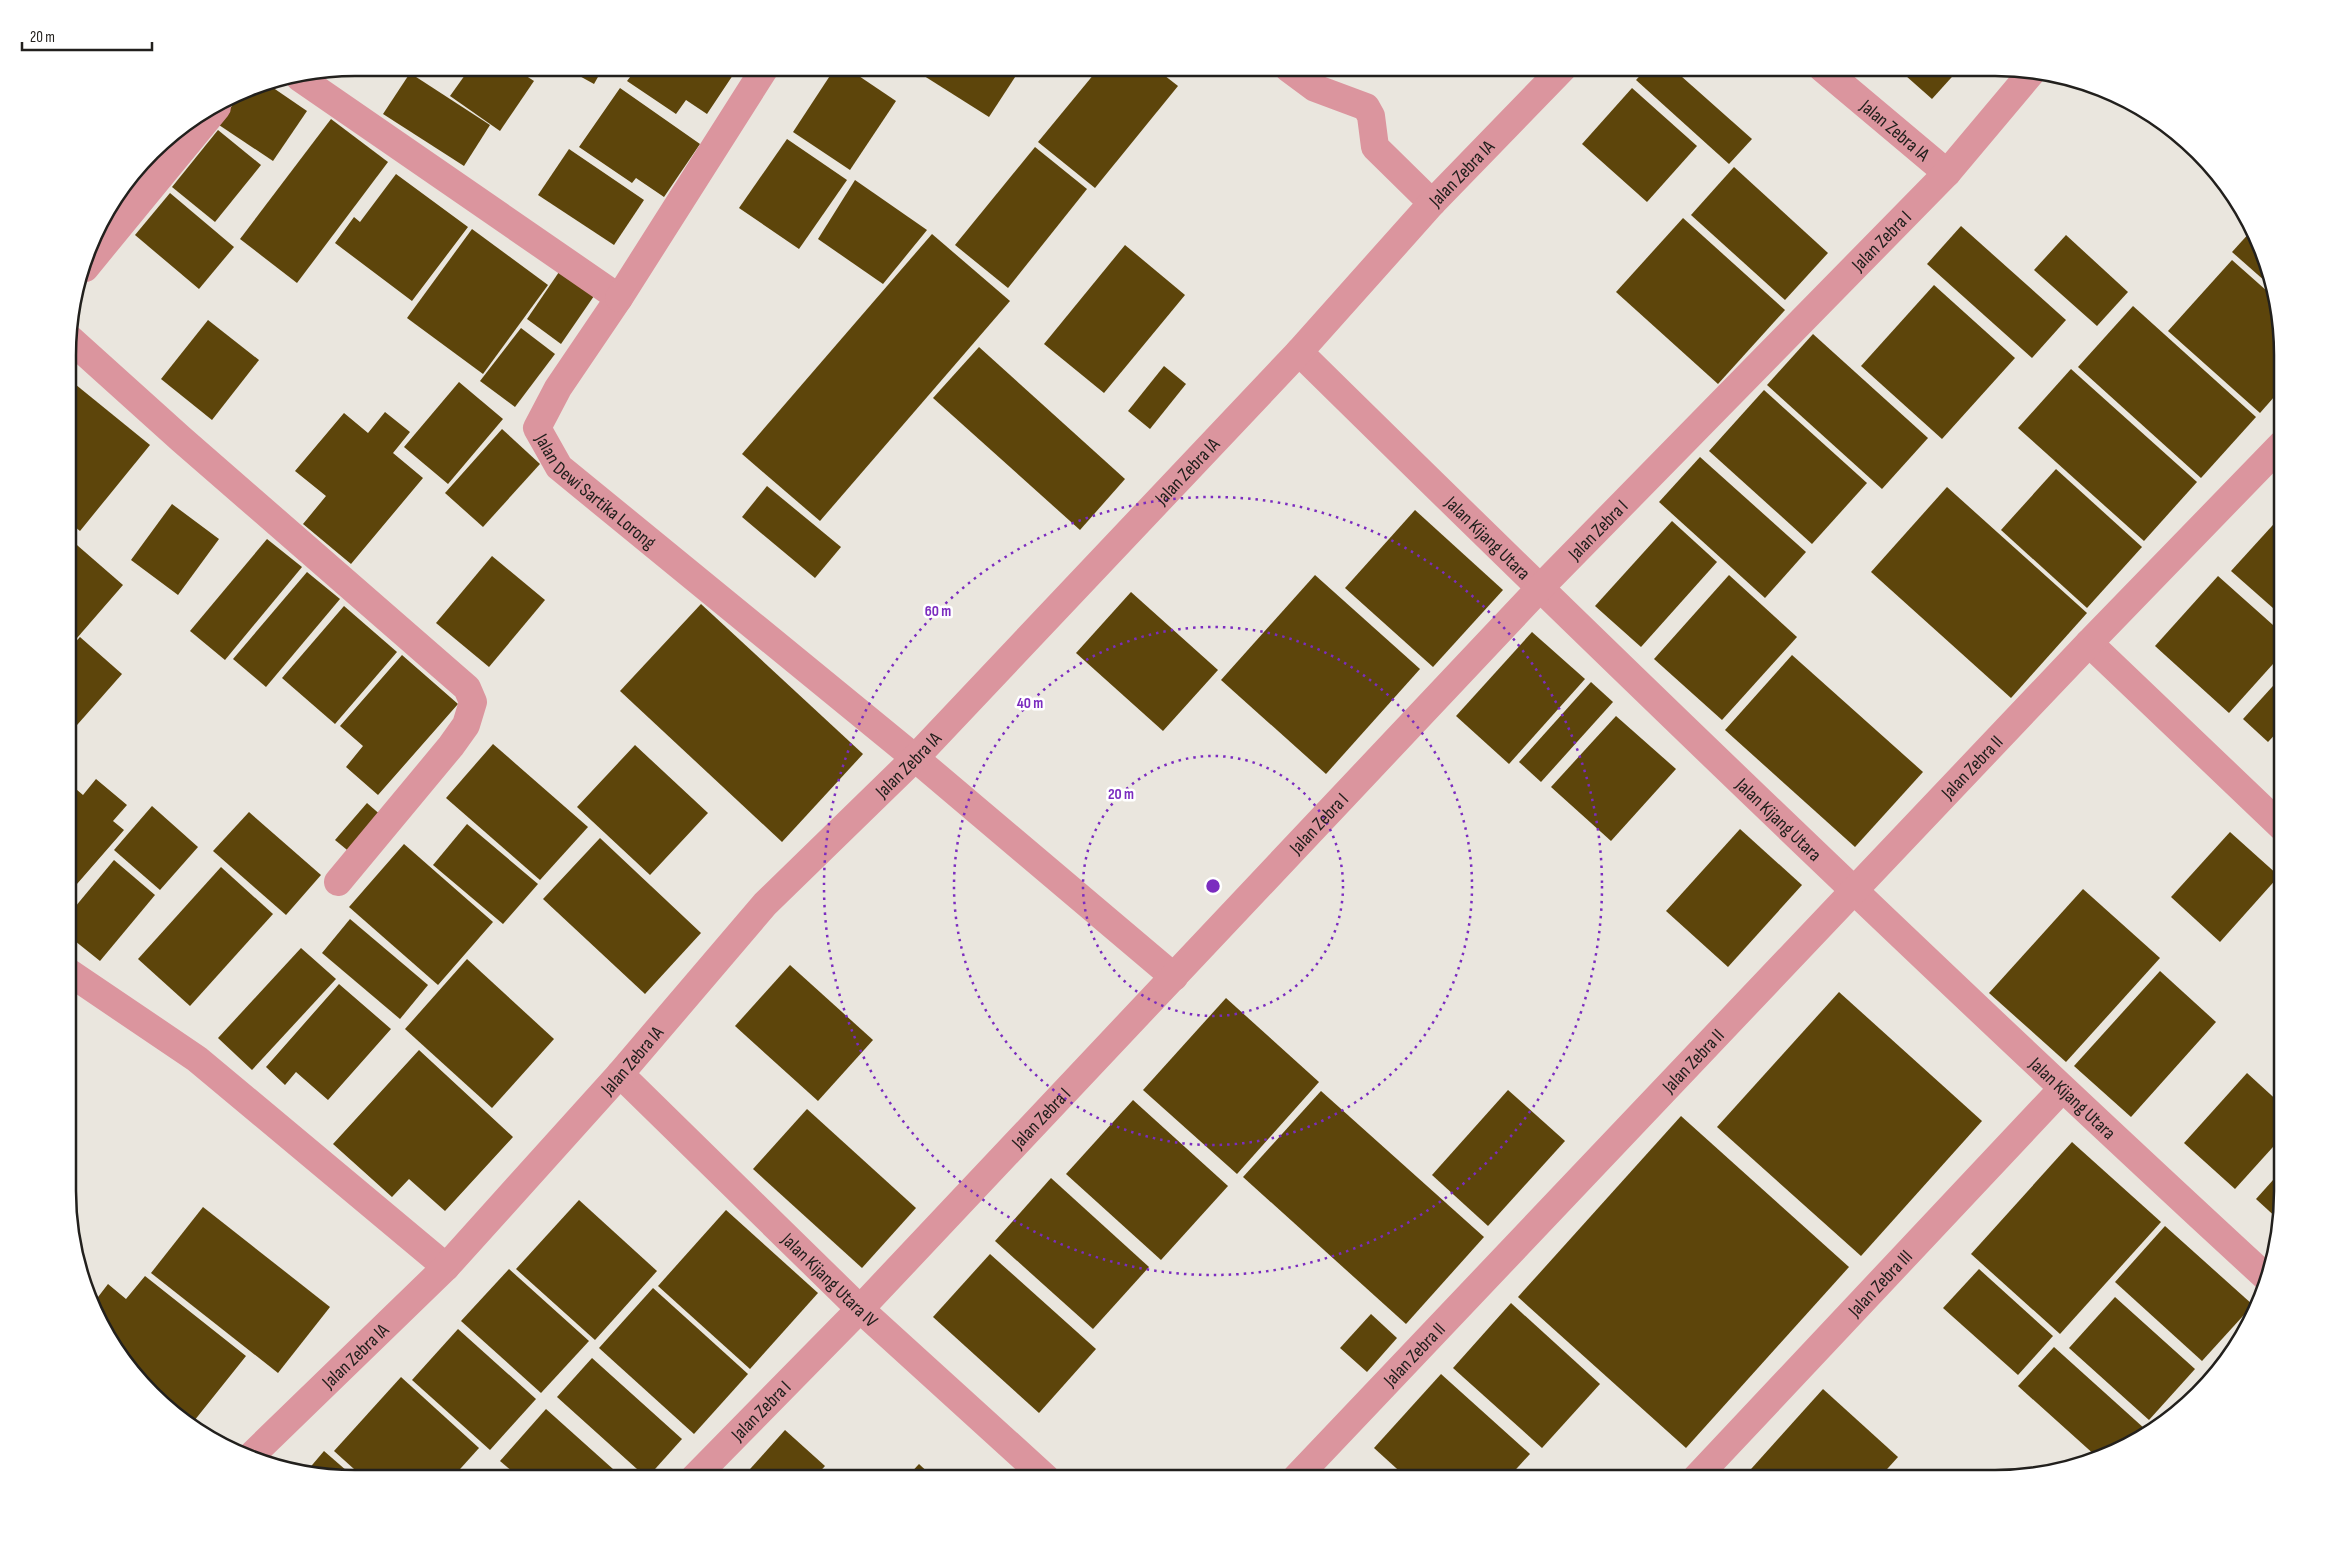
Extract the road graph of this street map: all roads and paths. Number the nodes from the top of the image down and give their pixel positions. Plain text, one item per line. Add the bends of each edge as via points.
1 (760, 76) edge
2 (1299, 76) edge
3 (1555, 76) edge
4 (1832, 76) edge
5 (2026, 78) edge
6 (305, 81) edge
7 (207, 119) edge
8 (1947, 173) junction
9 (1432, 202) junction
10 (94, 257) edge
11 (619, 298) junction
12 (77, 345) edge
13 (1299, 352) junction
14 (2274, 452) edge
15 (1540, 589) junction
16 (2089, 643) junction
17 (915, 758) junction
18 (2274, 819) edge
19 (338, 882) dead end
20 (1853, 891) junction
21 (76, 977) edge
22 (1174, 977) junction
23 (620, 1074) junction
24 (2062, 1089) junction
25 (446, 1266) junction
26 (2261, 1273) edge
27 (860, 1309) junction
28 (255, 1452) edge
29 (702, 1470) edge
30 (1037, 1470) edge
31 (1304, 1470) edge
32 (1704, 1470) edge

1 - 11 street
2 - 9 street via 1315,88 1366,107 1371,116 1375,147
3 - 9 street, Jalan Zebra IA
4 - 8 street, Jalan Zebra IA
5 - 8 street, Jalan Zebra I
6 - 11 street
7 - 10 street
8 - 15 street, Jalan Zebra I
9 - 13 street, Jalan Zebra IA
11 - 17 street, Jalan Dewi Sartika Lorong via 558,388 537,428 559,467
12 - 19 street via 468,688 473,702 466,725
13 - 15 street, Jalan Kijang Utara
13 - 17 street, Jalan Zebra IA
14 - 16 street, Jalan Zebra II
15 - 20 street, Jalan Kijang Utara
15 - 22 street, Jalan Zebra I
16 - 18 street
16 - 20 street, Jalan Zebra II
17 - 22 street
17 - 23 street, Jalan Zebra IA via 765,904
20 - 24 street, Jalan Kijang Utara
20 - 31 street, Jalan Zebra II
21 - 25 street via 197,1060
22 - 27 street, Jalan Zebra I
23 - 25 street, Jalan Zebra IA
23 - 27 street, Jalan Kijang Utara IV
24 - 26 street, Jalan Kijang Utara
24 - 32 street, Jalan Zebra III
25 - 28 street, Jalan Zebra IA
27 - 29 street, Jalan Zebra I
27 - 30 street, Jalan Kijang Utara IV

